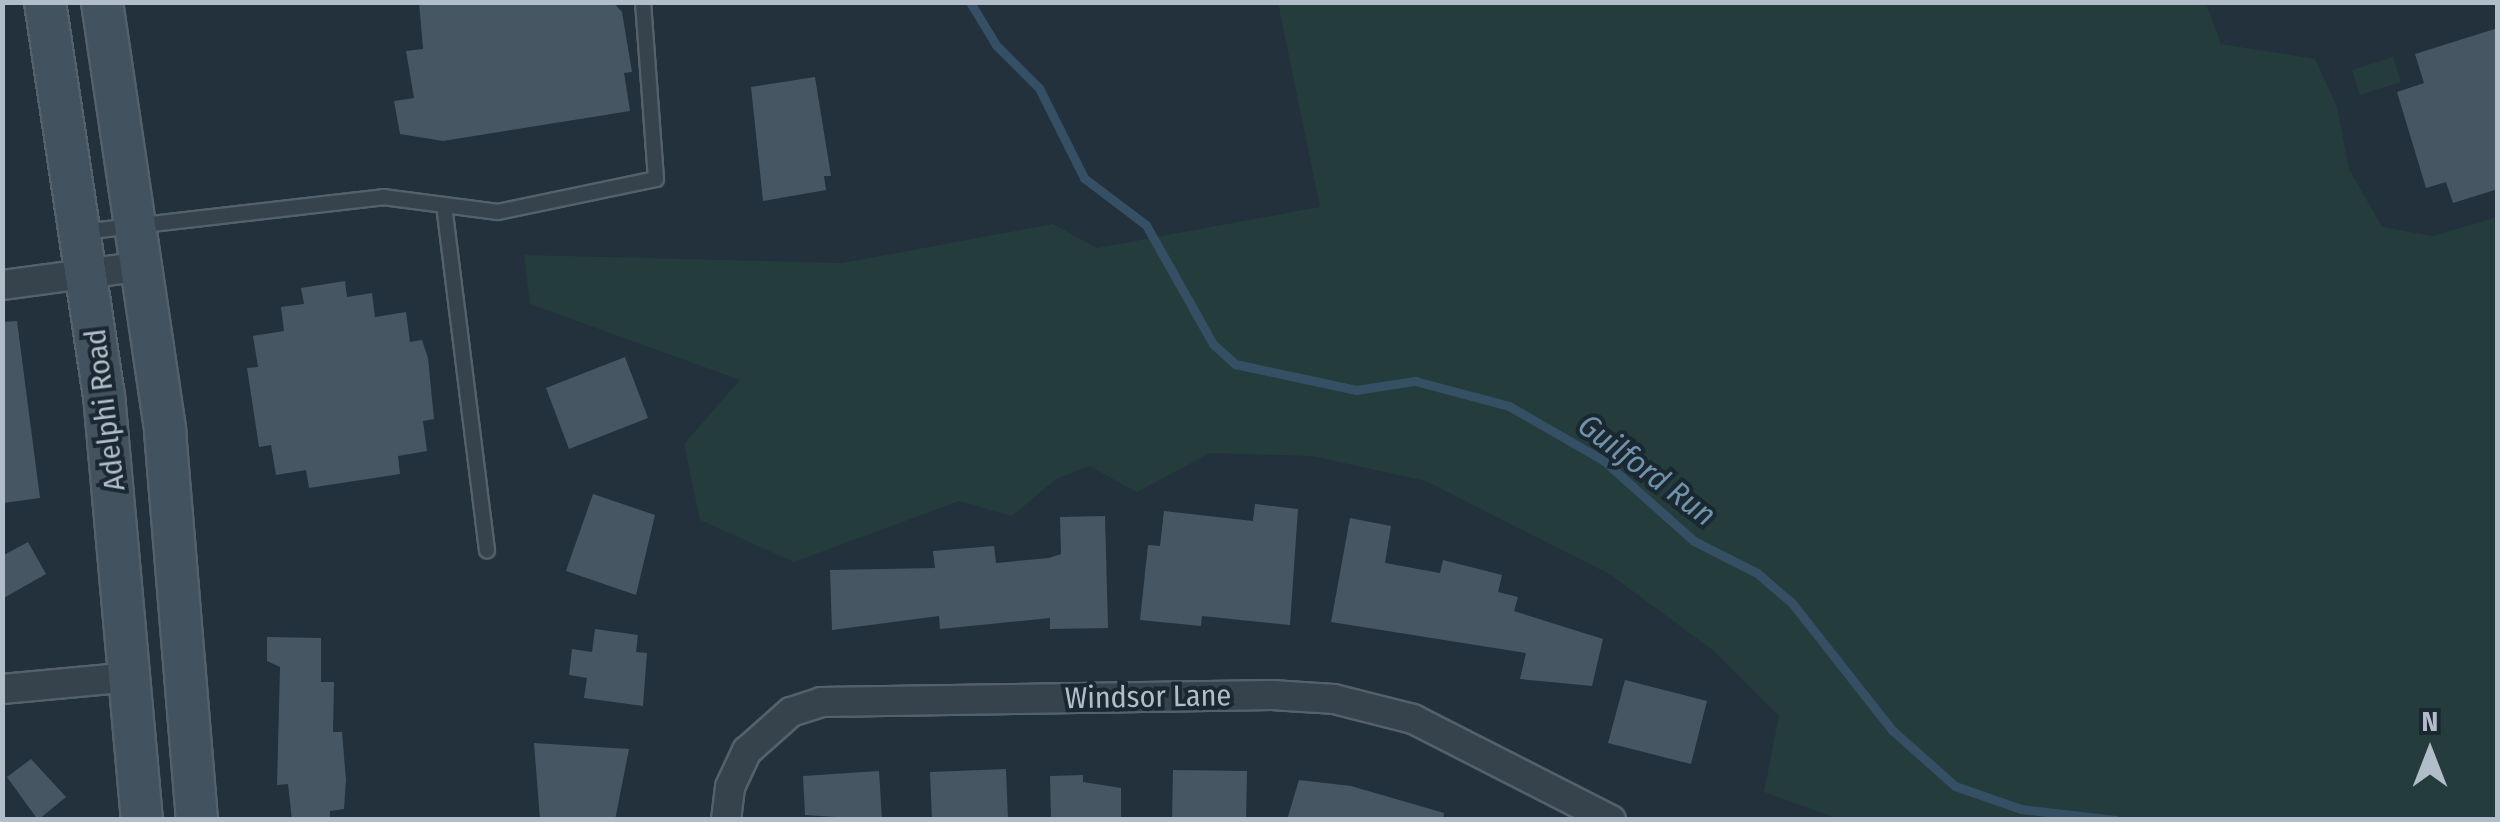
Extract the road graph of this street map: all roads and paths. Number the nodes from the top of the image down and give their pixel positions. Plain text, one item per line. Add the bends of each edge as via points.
1 (45, 2) edge
2 (102, 2) edge
3 (643, 2) edge
4 (444, 205) junction
5 (139, 225) junction
6 (82, 232) junction
7 (144, 266) junction
8 (89, 274) junction
9 (2, 285) edge
10 (486, 550) dead end
11 (131, 676) junction
12 (2, 689) edge
13 (142, 820) edge
14 (197, 820) edge
15 (726, 820) edge
16 (1611, 820) edge

1 - 6 main road, Adelphi Road
2 - 5 main road, Adelphi Road
3 - 4 lane via 656,179 498,212
4 - 5 lane via 345,199
4 - 10 lane
5 - 6 lane
5 - 7 main road, Adelphi Road
6 - 8 main road, Adelphi Road
7 - 8 street
7 - 14 main road, Adelphi Road via 178,546
8 - 9 street
8 - 11 main road, Adelphi Road
11 - 12 street
11 - 13 main road, Adelphi Road
15 - 16 street, Windsor Lane via 730,787 747,751 790,712 821,702 1272,695 1334,699 1413,719

